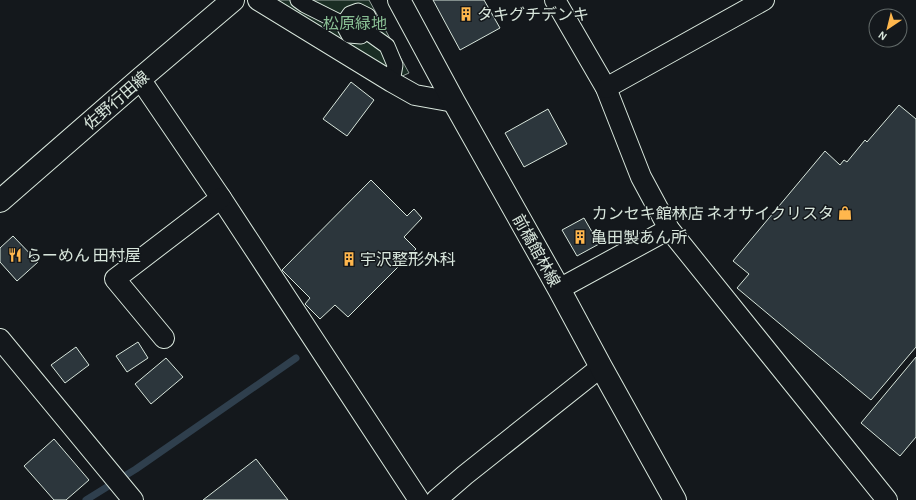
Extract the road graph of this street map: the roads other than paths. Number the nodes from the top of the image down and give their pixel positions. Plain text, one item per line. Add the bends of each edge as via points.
1 (233, 0) edge
2 (258, 0) edge
3 (298, 0) edge
4 (399, 0) edge
5 (555, 0) edge
6 (764, 0) edge
7 (359, 5) edge
8 (342, 24) junction
9 (366, 31) junction
10 (140, 79) junction
11 (392, 82) junction
12 (606, 88) junction
13 (454, 102) junction
14 (221, 198) junction
15 (0, 200) edge
16 (669, 229) junction
17 (559, 289) junction
18 (164, 338) dead end
19 (0, 339) edge
20 (601, 367) junction
21 (133, 500) edge
22 (419, 500) edge
23 (436, 500) edge
24 (675, 500) edge
25 (887, 500) edge

1 - 10 main road, 佐野行田線
2 - 11 street
3 - 8 street
4 - 13 main road, 前橋館林線
5 - 12 street
6 - 12 street
7 - 8 street
7 - 9 street via 368,16 370,25
8 - 9 street via 349,35 361,36
9 - 11 street via 387,46 395,66
10 - 14 street
10 - 15 main road, 佐野行田線
11 - 13 street via 415,95
12 - 16 street via 641,177
13 - 17 main road, 前橋館林線
14 - 18 street via 115,279
14 - 22 street
16 - 17 street
16 - 25 street
17 - 20 main road, 前橋館林線
19 - 21 street
20 - 23 street
20 - 24 main road, 前橋館林線

